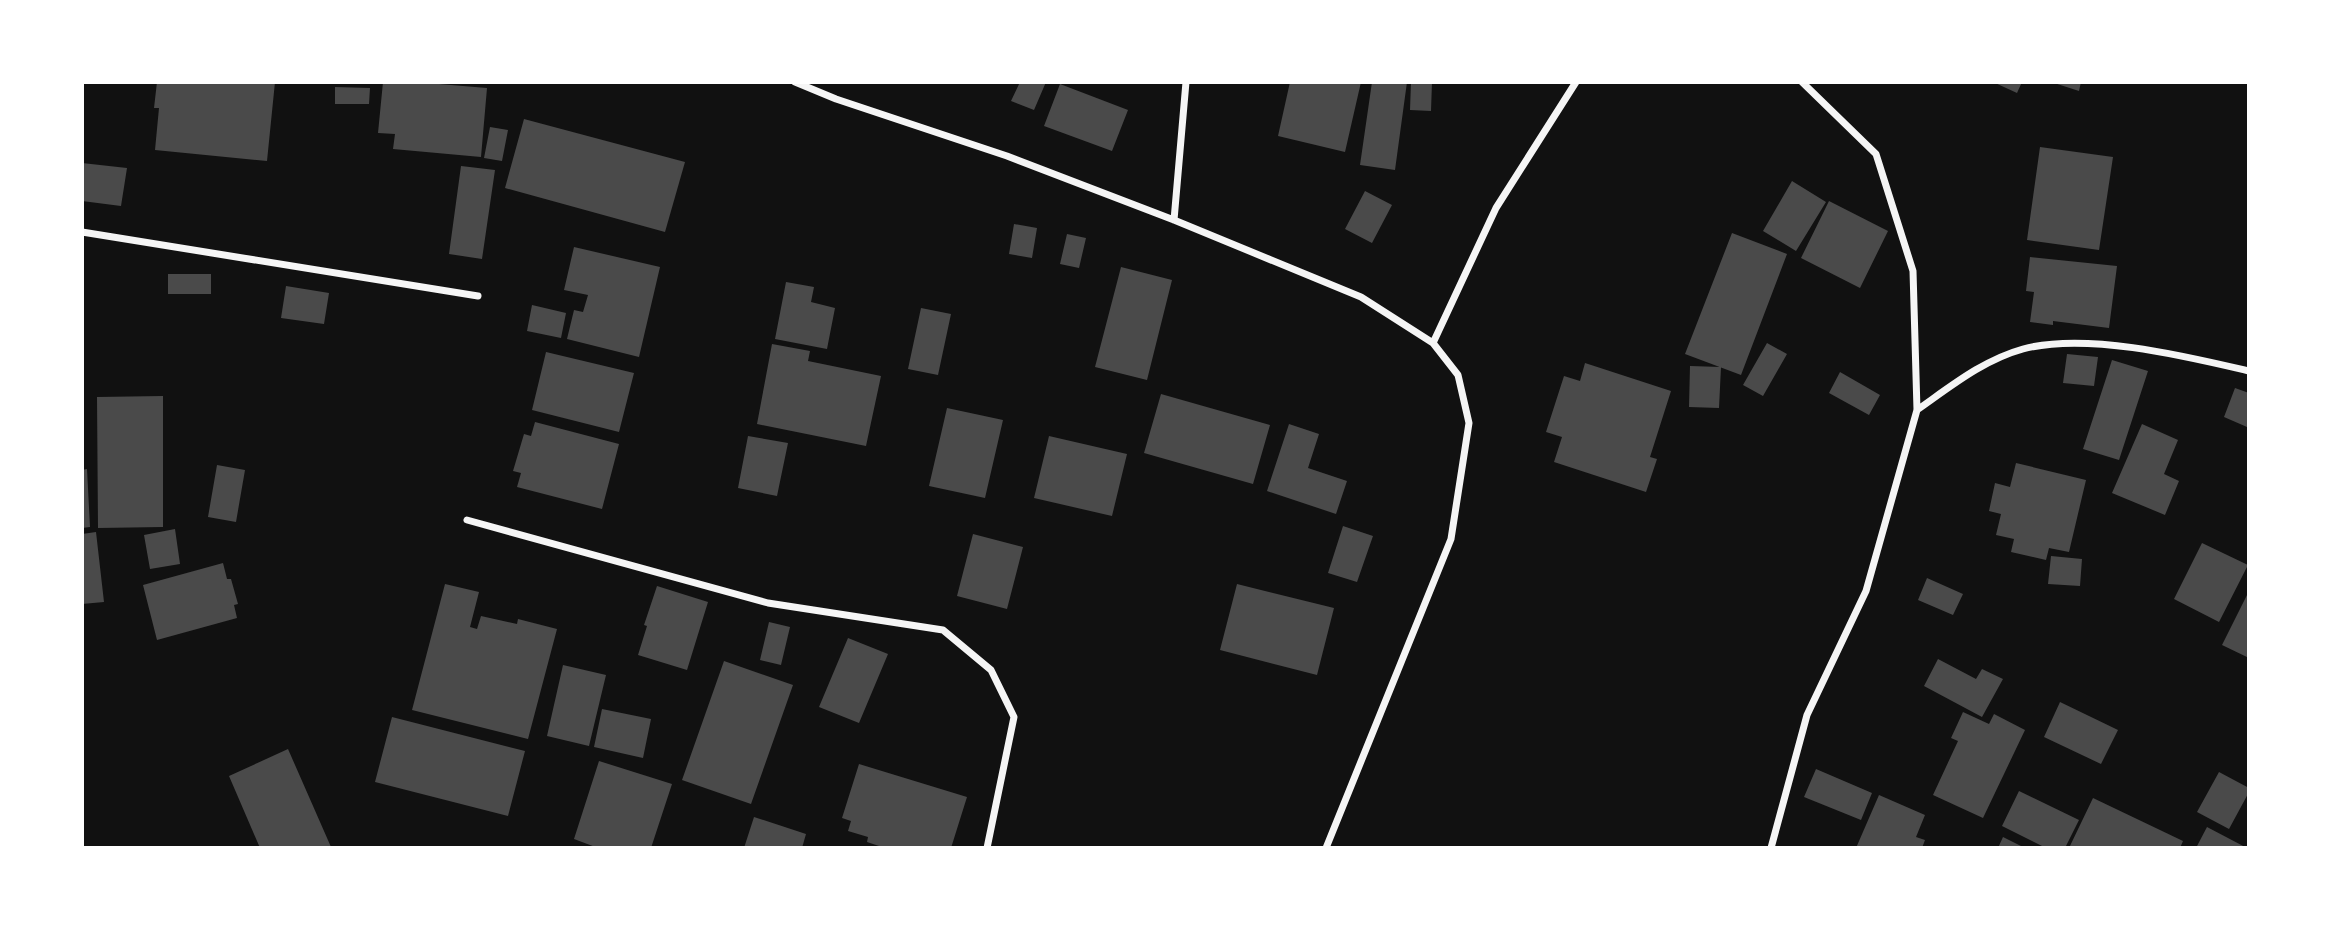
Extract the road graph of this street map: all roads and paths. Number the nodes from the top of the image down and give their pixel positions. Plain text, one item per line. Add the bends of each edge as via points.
1 (795, 82) edge
2 (1186, 82) edge
3 (1576, 82) edge
4 (1802, 82) edge
5 (1174, 220) junction
6 (82, 232) edge
7 (478, 296) dead end
8 (1433, 343) junction
9 (2249, 371) edge
10 (1917, 410) junction
11 (467, 520) dead end
12 (987, 848) edge
13 (1326, 848) edge
14 (1771, 848) edge

1 - 5 street
2 - 5 street
3 - 8 street via 1496,208
4 - 10 street via 1876,154 1913,271
5 - 8 street via 1361,297
6 - 7 street
8 - 13 street via 1458,376 1469,423 1451,539
9 - 10 street via 2178,354 2076,342 2023,349 1974,370
10 - 14 street via 1866,591 1807,715
11 - 12 street via 768,603 943,630 991,670 1014,717

